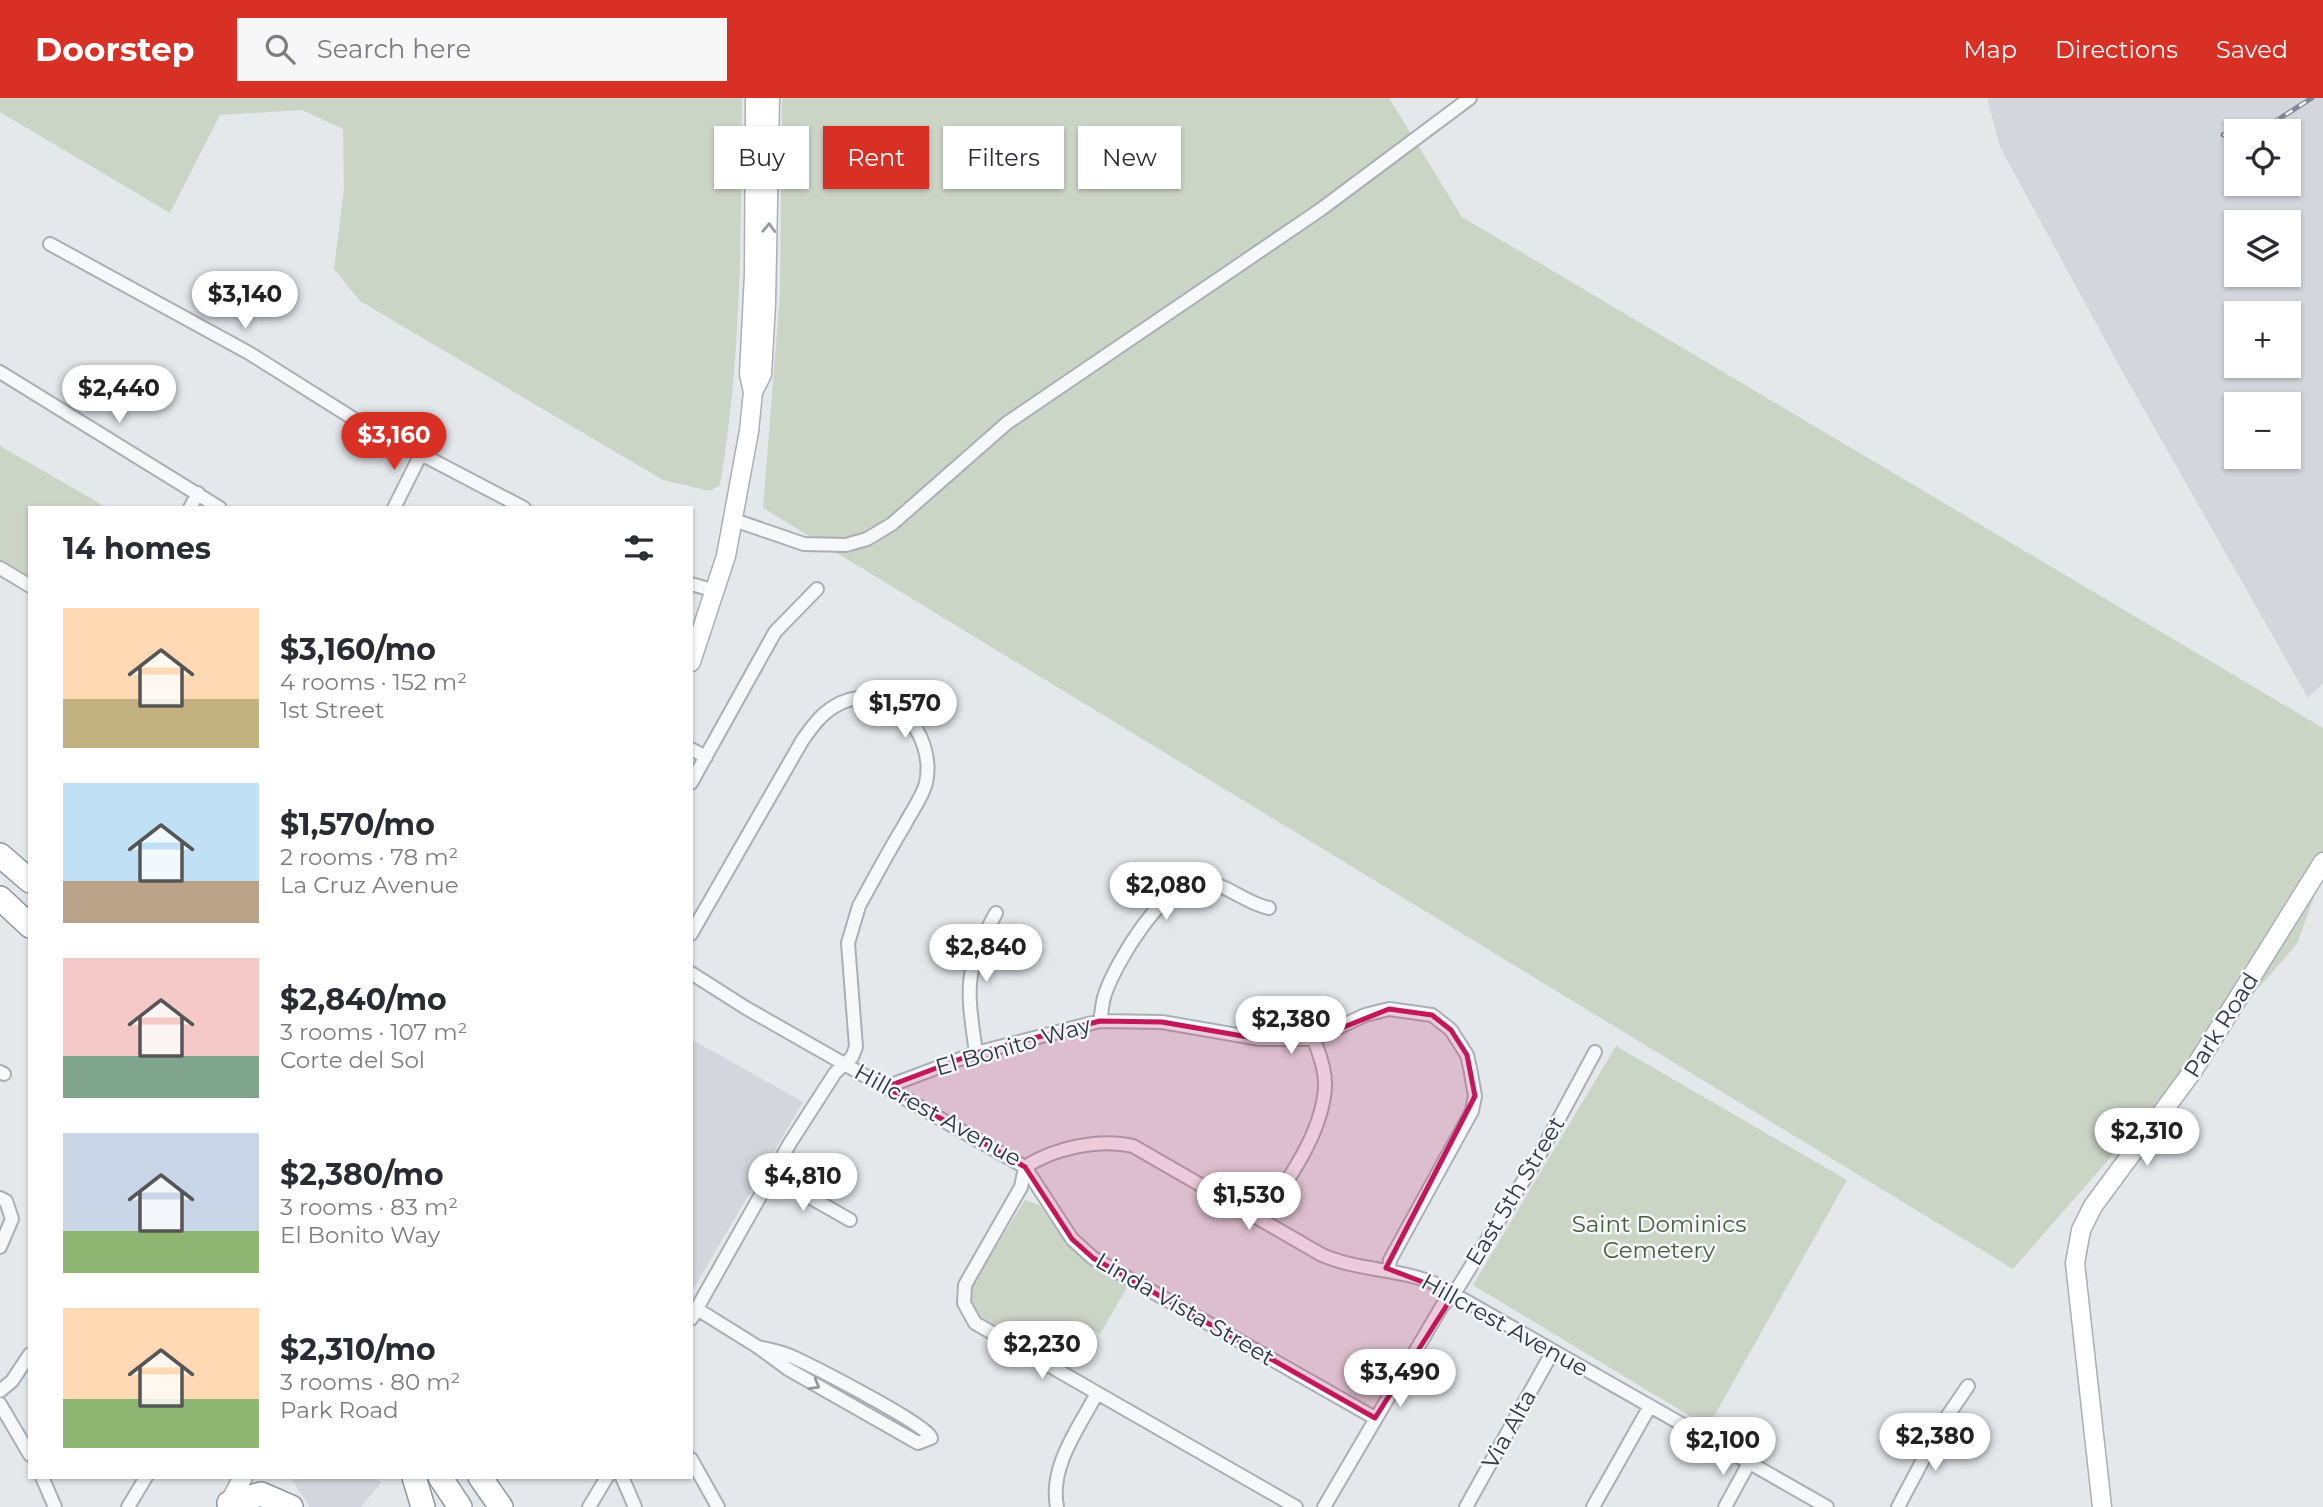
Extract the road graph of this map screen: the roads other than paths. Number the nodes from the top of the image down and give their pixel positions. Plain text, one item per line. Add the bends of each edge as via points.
1 (755, 98) edge
2 (770, 98) edge
3 (1470, 98) edge
4 (50, 244) dead end
5 (0, 372) edge
6 (753, 392) junction
7 (421, 454) junction
8 (198, 493) junction
9 (191, 506) edge
10 (217, 506) edge
11 (395, 506) edge
12 (520, 506) edge
13 (734, 520) junction
14 (0, 568) edge
15 (28, 585) edge
16 (693, 585) edge
17 (817, 589) dead end
18 (716, 591) junction
19 (693, 656) edge
20 (693, 750) edge
21 (706, 757) junction
22 (693, 780) edge
23 (0, 843) edge
24 (0, 856) edge
25 (2323, 862) edge
26 (28, 864) edge
27 (28, 879) edge
28 (0, 898) edge
29 (1269, 908) dead end
30 (996, 913) dead end
31 (28, 924) edge
32 (693, 931) edge
33 (693, 974) edge
34 (1100, 1021) junction
35 (1314, 1039) junction
36 (1595, 1052) dead end
37 (976, 1053) junction
38 (845, 1064) junction
39 (886, 1087) junction
40 (1025, 1167) junction
41 (771, 1175) junction
42 (0, 1198) edge
43 (850, 1220) dead end
44 (1262, 1220) junction
45 (0, 1247) edge
46 (1390, 1269) junction
47 (1454, 1294) junction
48 (694, 1314) edge
49 (758, 1347) junction
50 (1553, 1351) junction
51 (28, 1357) edge
52 (1968, 1386) dead end
53 (0, 1391) edge
54 (1097, 1393) junction
55 (0, 1404) edge
56 (1650, 1406) junction
57 (1375, 1418) junction
58 (28, 1452) edge
59 (693, 1463) edge
60 (1749, 1464) junction
61 (43, 1479) edge
62 (145, 1479) edge
63 (242, 1479) edge
64 (272, 1479) edge
65 (415, 1479) edge
66 (441, 1479) edge
67 (481, 1479) edge
68 (500, 1479) edge
69 (606, 1479) edge
70 (623, 1479) edge
71 (228, 1505) edge
72 (55, 1507) edge
73 (128, 1507) edge
74 (291, 1507) edge
75 (423, 1507) edge
76 (460, 1507) edge
77 (501, 1507) edge
78 (515, 1507) edge
79 (589, 1507) edge
80 (635, 1507) edge
81 (718, 1507) edge
82 (1057, 1507) edge
83 (1296, 1507) edge
84 (1324, 1507) edge
85 (1466, 1507) edge
86 (1593, 1507) edge
87 (1725, 1507) edge
88 (1827, 1507) edge
89 (1898, 1507) edge
90 (2102, 1507) edge

1 - 6 main road via 749,374
6 -> 2 main road via 762,374
3 - 13 street via 1320,211 1015,417 892,524 867,539 846,545 804,544
4 - 7 street
5 - 8 street
6 - 13 main road
7 - 11 street
7 - 12 street
8 - 9 street
8 - 10 street
13 - 18 main road
14 - 15 street
16 - 18 street
17 - 21 street via 775,632
18 - 19 main road
20 - 21 street
21 - 22 street
23 - 26 highway
24 - 27 highway
25 - 90 main road, Park Road via 2192,1072 2093,1206 2081,1230 2075,1263
28 - 31 highway
29 - 34 street via 1200,881 1176,889 1162,899 1140,930 1105,994
30 - 37 street via 972,961 969,986
32 - 38 street via 802,741 820,718 853,699 873,698 910,718 926,754 925,784 852,924 848,961 857,1041
33 - 38 street, Hillcrest Avenue
34 - 35 street, El Bonito Way via 1162,1022 1260,1040
34 - 37 street, El Bonito Way
35 - 44 street via 1325,1074 1320,1113 1309,1143
35 - 46 street, El Bonito Way via 1365,1015 1403,1010 1432,1015 1451,1030 1467,1055 1475,1096 1472,1111 1390,1260
36 - 47 street, East 5th Street via 1541,1152
37 - 39 street, El Bonito Way
38 - 39 street, Hillcrest Avenue
38 - 41 street
39 - 40 street, Hillcrest Avenue
40 - 44 street, Hillcrest Avenue via 1092,1144 1117,1143 1154,1156
40 - 54 street via 1021,1187 965,1285 964,1303 975,1323
40 - 57 street, Linda Vista Street via 1072,1239 1093,1258
41 - 43 street
41 - 48 street
42 - 45 street via 12,1219
44 - 46 street, Hillcrest Avenue via 1334,1260
46 - 47 street, Hillcrest Avenue
47 - 50 street, Hillcrest Avenue
47 - 57 street, East 5th Street via 1442,1306
48 - 49 street
49 -> 49 street via 918,1443 931,1438 924,1427 793,1357
50 - 56 street, Hillcrest Avenue
50 - 85 street, Via Alta
51 - 53 street
52 - 89 street
54 - 82 street via 1059,1465
54 - 83 street
55 - 58 street
56 - 60 street, Hillcrest Avenue
56 - 86 street
57 - 84 street, East 5th Street
59 - 81 street
60 - 87 street
60 - 88 street, Hillcrest Avenue
61 - 72 street
62 - 73 street
63 - 71 main road
64 - 74 highway
65 - 75 highway
66 - 76 highway
67 - 77 highway
68 - 78 highway
69 - 79 street
70 - 80 street
71 - 74 highway via 261,1494

